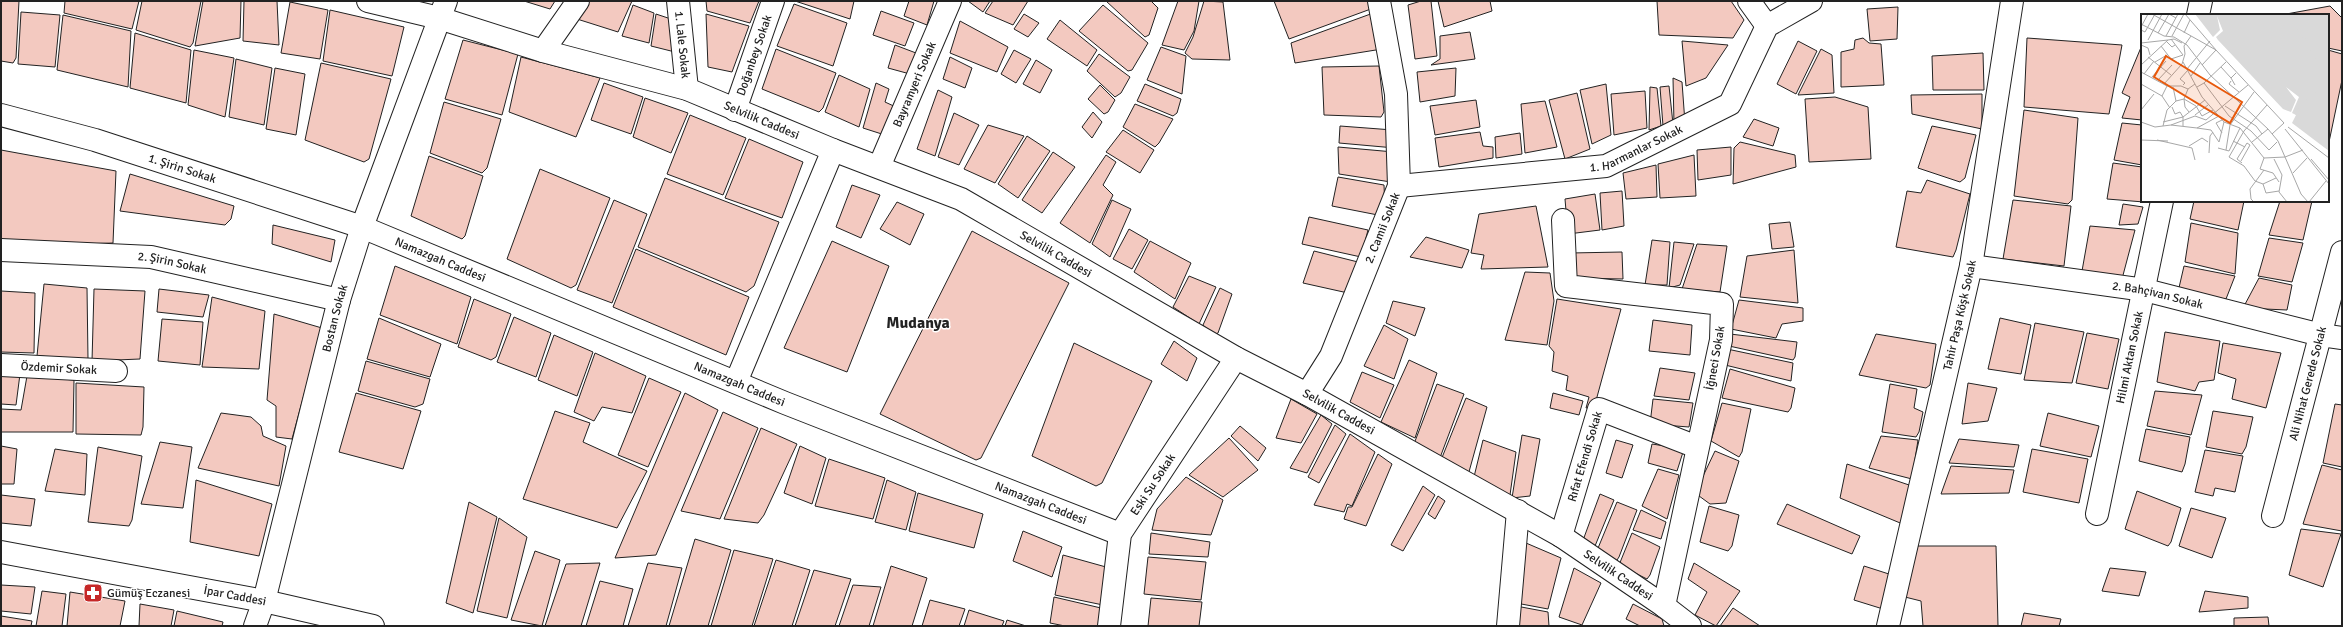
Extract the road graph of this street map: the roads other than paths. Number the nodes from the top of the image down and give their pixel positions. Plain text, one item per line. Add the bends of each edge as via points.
1 (368, 1) edge
2 (578, 1) edge
3 (678, 1) edge
4 (773, 1) edge
5 (950, 1) edge
6 (1379, 1) edge
7 (1749, 1) edge
8 (1811, 1) edge
9 (2012, 1) edge
10 (2201, 1) edge
11 (442, 10) edge
12 (2198, 14) edge
13 (1767, 26) junction
14 (543, 51) junction
15 (687, 89) junction
16 (736, 110) junction
17 (1, 115) edge
18 (833, 150) junction
19 (879, 168) junction
20 (1399, 186) junction
21 (2162, 202) edge
22 (1563, 220) dead end
23 (362, 227) junction
24 (1, 250) edge
25 (2342, 252) edge
26 (1971, 266) junction
27 (2145, 290) junction
28 (340, 300) junction
29 (2332, 336) edge
30 (1236, 358) junction
31 (1, 365) edge
32 (116, 371) dead end
33 (736, 382) junction
34 (1307, 394) junction
35 (1697, 447) junction
36 (1518, 511) junction
37 (2097, 514) dead end
38 (2273, 516) dead end
39 (1120, 534) junction
40 (1561, 536) junction
41 (1, 552) edge
42 (264, 601) junction
43 (1664, 606) junction
44 (1686, 625) edge
45 (255, 626) edge
46 (373, 626) edge
47 (1109, 626) edge
48 (1508, 626) edge
49 (1888, 626) edge

1 - 11 street, Selvilik Caddesi
2 - 14 street
3 - 15 street, 1. Lale Sokak
4 - 16 street, Doğanbey Sokak
5 - 19 street, Bayramyeri Sokak
6 - 20 street, 2. Camii Sokak via 1396,94
7 - 13 street
8 - 13 street
9 - 26 street, Tahir Paşa Köşk Sokak
10 - 12 street
11 - 14 street, Selvilik Caddesi
11 - 23 street, Bostan Sokak
13 - 20 street, 1. Harmanlar Sokak via 1730,104 1606,166
14 - 15 street, Selvilik Caddesi
15 - 16 street, Selvilik Caddesi
16 - 18 street, Selvilik Caddesi
17 - 23 street, 1. Şirin Sokak via 95,140
18 - 19 street, Selvilik Caddesi
18 - 33 street
19 - 30 street, Selvilik Caddesi via 961,199
20 - 34 street, 2. Camii Sokak via 1331,356
21 - 27 street, Hilmi Aktan Sokak
22 - 35 street, İğneci Sokak via 1566,286 1722,304 1720,340
23 - 28 street, Bostan Sokak
23 - 33 street, Namazgah Caddesi
24 - 28 street, 2. Şirin Sokak via 151,257
25 - 29 street, Ali Nihat Gerede Sokak
26 - 27 street, 2. Bahçivan Sokak
26 - 49 street, Tahir Paşa Köşk Sokak
27 - 29 street, 2. Bahçivan Sokak
27 - 37 street, Hilmi Aktan Sokak
28 - 42 street, Bostan Sokak
29 - 38 street, Ali Nihat Gerede Sokak
30 - 34 street, Selvilik Caddesi
30 - 39 street, Eski Su Sokak
31 - 32 street, Özdemir Sokak
33 - 39 street, Namazgah Caddesi
34 - 36 street, Selvilik Caddesi
35 - 40 street, Rıfat Efendi Sokak via 1599,410
35 - 43 street, İğneci Sokak
36 - 40 street, Selvilik Caddesi
36 - 48 street
39 - 47 street, Eski Su Sokak
40 - 43 street, Selvilik Caddesi
41 - 42 street, İpar Caddesi
42 - 45 street, Bostan Sokak
42 - 46 street, İpar Caddesi
43 - 44 street, Selvilik Caddesi

